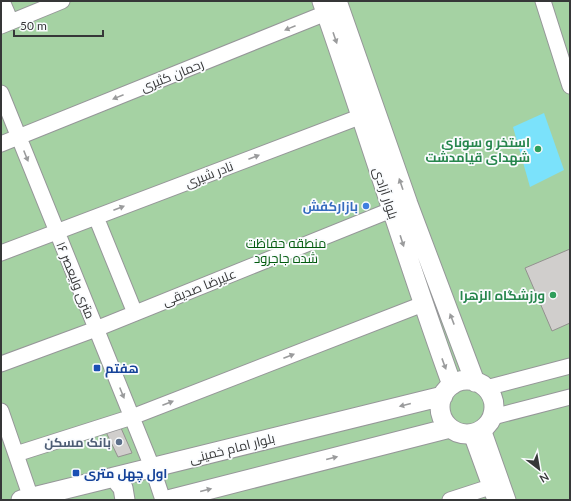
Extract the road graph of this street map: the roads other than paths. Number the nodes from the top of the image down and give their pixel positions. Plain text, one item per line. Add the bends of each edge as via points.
1 (2, 1) edge
2 (62, 1) edge
3 (543, 1) edge
4 (328, 5) edge
5 (6, 24) edge
6 (570, 86) edge
7 (1, 93) edge
8 (362, 116) junction
9 (19, 137) junction
10 (1, 144) edge
11 (391, 210) junction
12 (96, 217) junction
13 (57, 232) junction
14 (1, 253) edge
15 (423, 304) junction
16 (135, 313) junction
17 (96, 329) junction
18 (1, 364) edge
19 (570, 366) edge
20 (481, 385) junction
21 (447, 390) junction
22 (570, 397) edge
23 (1, 411) edge
24 (132, 417) junction
25 (482, 427) junction
26 (450, 428) junction
27 (16, 454) junction
28 (152, 467) junction
29 (114, 477) junction
30 (492, 494) edge
31 (26, 499) edge
32 (125, 500) edge
33 (163, 500) edge
34 (168, 500) edge
35 (450, 500) edge
36 (508, 500) edge

1 - 5 street
2 - 5 street
3 - 6 street
4 -> 8 main road, بلوار آزادی
4 -> 9 street, رحمان کثیری
20 -> 4 main road, بلوار آزادی
7 - 9 street, ۱۶ متری ولیعصر
8 - 11 main road, بلوار آزادی
12 -> 8 street, نادر شیری
9 - 10 street, رحمان کثیری
9 -> 13 street, ۱۶ متری ولیعصر
11 -> 15 main road, بلوار آزادی
11 - 16 street, علیرضا صدیقی
12 - 13 street, نادر شیری
12 - 16 street
13 - 14 street, نادر شیری
13 - 17 street, ۱۶ متری ولیعصر
15 -> 21 main road, بلوار آزادی
24 -> 15 street
16 - 17 street, علیرضا صدیقی
17 - 18 street, علیرضا صدیقی
17 -> 24 street, ۱۶ متری ولیعصر
19 - 20 street
20 - 21 main road via 464,381
20 - 25 main road via 490,394 494,408
21 - 26 main road via 440,403 442,417
21 -> 28 main road, بلوار امام خمینی
22 - 25 street
23 - 27 street
24 - 27 street
24 - 28 street, ۱۶ متری ولیعصر
25 - 26 main road via 464,434
25 - 30 street
25 - 36 street
34 -> 26 main road
27 - 31 street
28 - 29 main road, بلوار امام خمینی
28 - 33 street, ۱۶ متری ولیعصر
29 - 31 main road, بلوار امام خمینی
29 - 32 main road via 123,488
30 - 35 street

